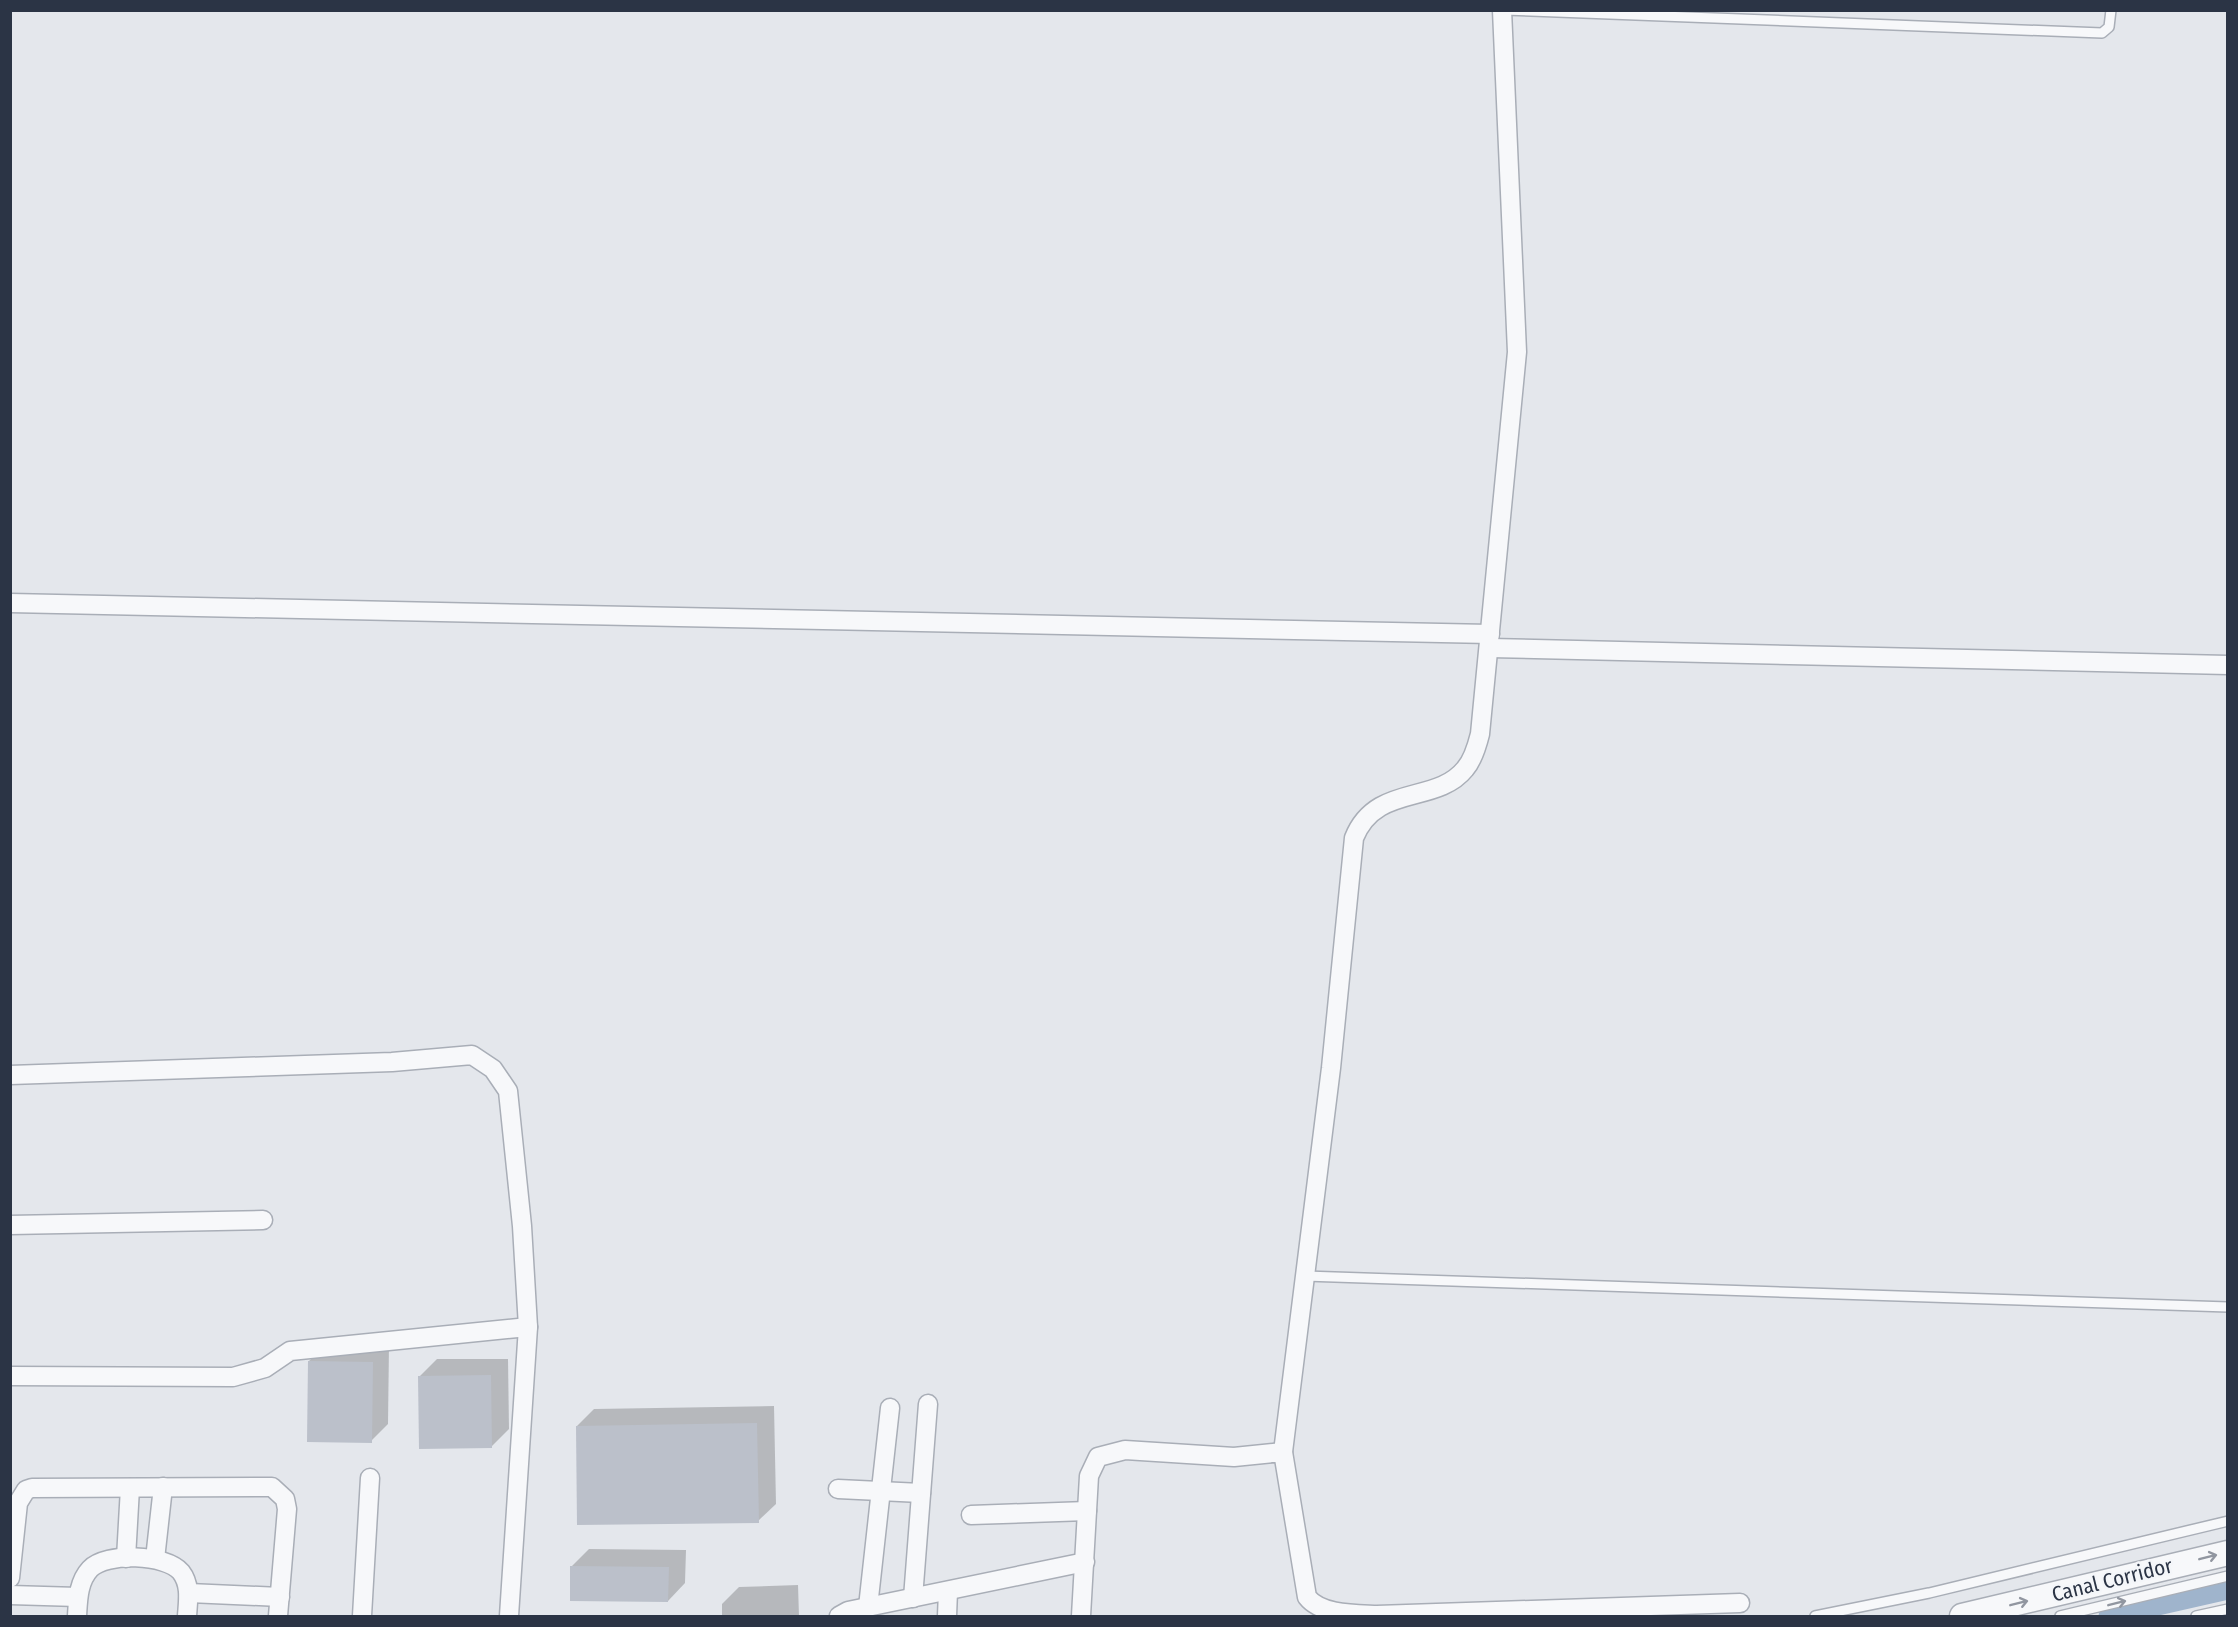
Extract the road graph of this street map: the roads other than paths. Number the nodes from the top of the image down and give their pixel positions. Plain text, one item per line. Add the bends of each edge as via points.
1 (1503, 10) edge
2 (2111, 10) edge
3 (1595, 12) edge
4 (10, 603) edge
5 (1490, 641) junction
6 (2228, 664) edge
7 (10, 1075) edge
8 (263, 1220) dead end
9 (10, 1225) edge
10 (1305, 1276) junction
11 (2228, 1307) edge
12 (528, 1327) junction
13 (10, 1376) edge
14 (928, 1404) dead end
15 (890, 1408) dead end
16 (1283, 1452) junction
17 (370, 1478) dead end
18 (130, 1488) junction
19 (163, 1488) junction
20 (838, 1489) dead end
21 (881, 1491) junction
22 (921, 1493) junction
23 (1087, 1511) junction
24 (971, 1515) dead end
25 (2228, 1521) edge
26 (2228, 1553) edge
27 (126, 1558) junction
28 (155, 1559) junction
29 (1084, 1562) junction
30 (2228, 1576) edge
31 (10, 1578) edge
32 (948, 1591) junction
33 (189, 1593) junction
34 (10, 1595) edge
35 (78, 1597) junction
36 (280, 1597) junction
37 (913, 1598) junction
38 (1740, 1603) dead end
39 (868, 1607) junction
40 (2228, 1609) edge
41 (77, 1617) edge
42 (187, 1617) edge
43 (278, 1617) edge
44 (362, 1617) edge
45 (509, 1617) edge
46 (839, 1617) edge
47 (947, 1617) edge
48 (1081, 1617) edge
49 (1815, 1617) edge
50 (1962, 1617) edge
51 (2060, 1617) edge
52 (2196, 1617) edge

1 - 3 lane
1 - 5 street via 1517,352
2 - 3 lane via 2109,27 2102,33
4 - 5 street
5 - 6 street
5 - 10 street via 1480,734 1465,769 1444,784 1380,806 1367,816 1354,838
7 - 12 street via 392,1062 472,1055 494,1069 508,1091
8 - 9 street
10 - 11 lane
10 - 16 street
12 - 13 street via 290,1351 265,1368 233,1377
12 - 45 street
14 - 22 street
15 - 21 street
16 - 23 street via 1234,1457 1125,1450 1098,1457 1089,1476
16 - 38 street via 1307,1597 1315,1605 1377,1615
17 - 44 street
18 - 19 street
18 - 27 street
18 - 31 street via 26,1490 18,1503
19 - 28 street
19 - 36 street via 272,1487 280,1492 287,1509
20 - 21 street
21 - 22 street
21 - 39 street
22 - 37 street
23 - 24 street
23 - 29 street
25 - 49 lane
50 -> 26 street, Canal Corridor
27 - 28 street
27 - 35 street via 96,1564 83,1579
28 - 33 street via 179,1570
29 - 32 street
29 - 48 street
51 -> 30 lane
32 - 37 street
32 - 47 street
33 - 36 street
33 - 42 street
34 - 35 street
35 - 41 street
36 - 43 street
37 - 39 street
39 - 46 street
40 - 52 lane

